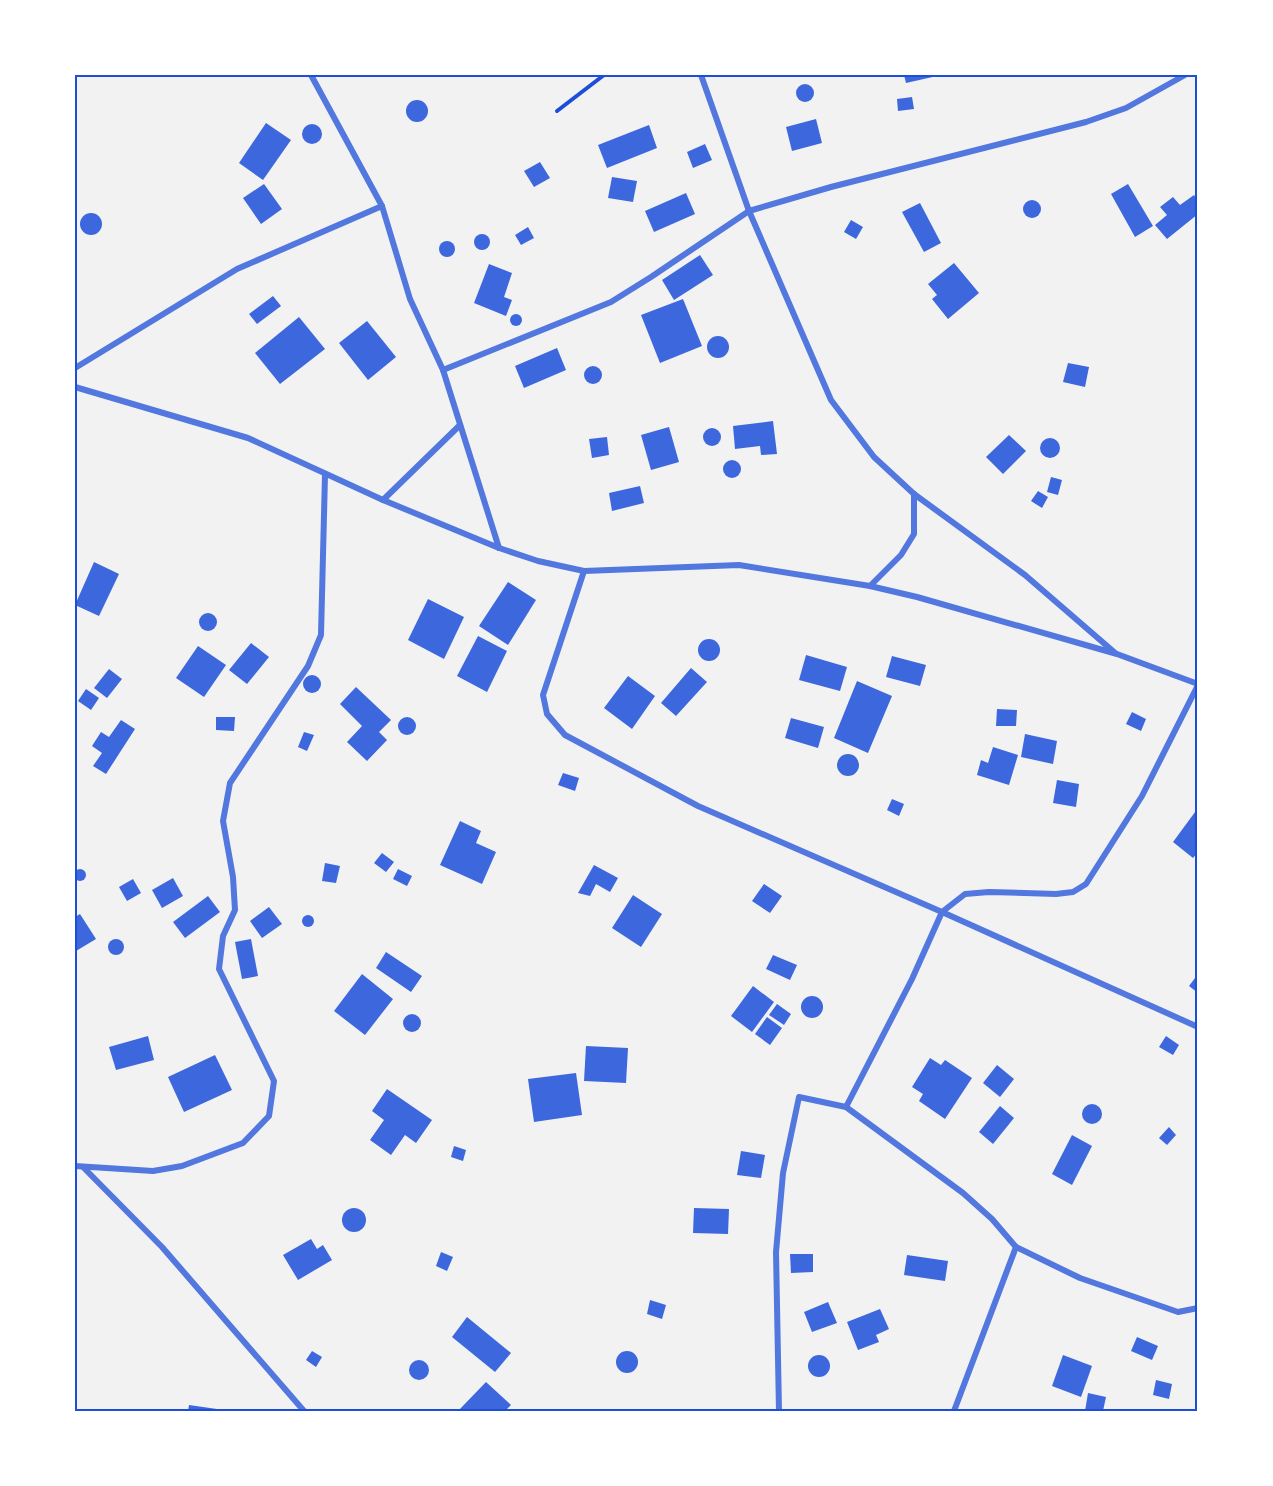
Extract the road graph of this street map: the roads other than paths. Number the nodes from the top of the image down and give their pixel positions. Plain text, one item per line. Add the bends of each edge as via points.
1 (311, 75) edge
2 (700, 75) edge
3 (1185, 75) edge
4 (382, 206) junction
5 (749, 211) junction
6 (75, 368) edge
7 (443, 370) junction
8 (75, 387) edge
9 (460, 425) junction
10 (325, 475) junction
11 (914, 494) junction
12 (383, 500) junction
13 (499, 548) junction
14 (584, 571) junction
15 (870, 586) junction
16 (1117, 654) junction
17 (1198, 685) edge
18 (942, 912) junction
19 (1198, 1027) edge
20 (846, 1107) junction
21 (75, 1166) edge
22 (84, 1168) junction
23 (1016, 1247) junction
24 (1198, 1308) edge
25 (304, 1411) edge
26 (779, 1411) edge
27 (954, 1411) edge

1 - 4 street
2 - 5 street
3 - 5 street via 1126,108 1086,122
4 - 6 street via 237,269
4 - 7 street via 410,299
5 - 7 street via 611,302
5 - 11 street via 831,400 874,457
7 - 9 street
8 - 10 street via 248,438
9 - 12 street
9 - 13 street
10 - 12 street
10 - 22 street via 321,635 308,666 230,783 223,821 235,910 223,936 219,969 274,1081 269,1116 243,1143 182,1166 153,1171
11 - 15 street via 914,534 902,555
11 - 16 street via 1025,575
12 - 13 street
13 - 14 street
14 - 15 street via 739,565
14 - 18 street via 543,695 547,714 565,735 698,806
15 - 16 street
16 - 17 street
17 - 18 street via 1142,796 1086,884 1073,892 1056,894 965,894
18 - 19 street
18 - 20 street
20 - 23 street via 963,1193
20 - 26 street via 799,1097 783,1173 776,1252
21 - 22 street
22 - 25 street via 162,1247
23 - 24 street via 1080,1278 1178,1312
23 - 27 street

